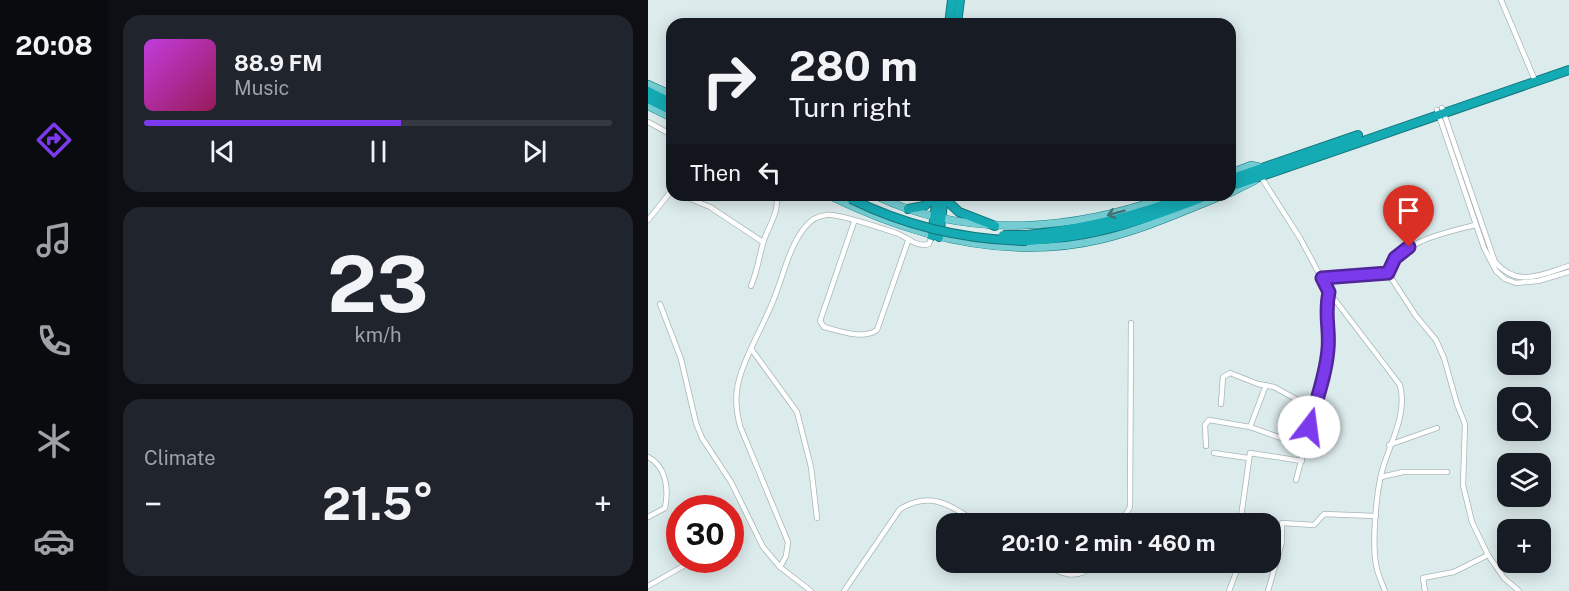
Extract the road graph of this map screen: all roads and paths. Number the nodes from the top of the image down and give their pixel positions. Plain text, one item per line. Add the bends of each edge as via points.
1 (952, 0) edge
2 (960, 0) edge
3 (1501, 0) edge
4 (950, 18) edge
5 (958, 18) edge
6 (1569, 68) edge
7 (1534, 78) junction
8 (648, 84) edge
9 (648, 91) edge
10 (666, 92) edge
11 (648, 99) edge
12 (666, 100) edge
13 (648, 106) edge
14 (666, 108) edge
15 (1440, 111) junction
16 (666, 115) edge
17 (648, 122) edge
18 (666, 132) edge
19 (1236, 171) edge
20 (1260, 172) junction
21 (1236, 178) edge
22 (1236, 184) edge
23 (1236, 191) edge
24 (666, 197) edge
25 (696, 201) edge
26 (776, 201) edge
27 (841, 201) edge
28 (863, 201) edge
29 (889, 201) edge
30 (932, 201) edge
31 (940, 201) edge
32 (946, 201) edge
33 (1152, 201) edge
34 (1173, 201) edge
35 (1192, 201) edge
36 (1209, 201) edge
37 (908, 209) junction
38 (938, 217) junction
39 (648, 219) edge
40 (854, 222) junction
41 (1475, 225) junction
42 (995, 226) junction
43 (935, 236) junction
44 (1027, 238) junction
45 (908, 241) junction
46 (764, 242) junction
47 (1569, 266) edge
48 (1569, 272) edge
49 (1388, 273) junction
50 (1322, 278) junction
51 (751, 286) dead end
52 (1329, 292) junction
53 (660, 304) dead end
54 (1131, 323) dead end
55 (752, 350) junction
56 (1266, 385) junction
57 (1221, 404) dead end
58 (1314, 409) junction
59 (1250, 427) junction
60 (1437, 428) dead end
61 (1389, 445) junction
62 (1206, 446) dead end
63 (1304, 446) junction
64 (1214, 453) dead end
65 (648, 457) edge
66 (1248, 458) junction
67 (1302, 461) junction
68 (1447, 472) dead end
69 (1381, 477) junction
70 (1296, 480) dead end
71 (961, 513) edge
72 (1126, 513) edge
73 (1242, 513) edge
74 (1376, 516) junction
75 (648, 517) edge
76 (817, 518) dead end
77 (1488, 555) junction
78 (780, 567) junction
79 (672, 573) edge
80 (1059, 573) edge
81 (1078, 573) edge
82 (1235, 573) edge
83 (648, 586) edge
84 (811, 591) edge
85 (844, 591) edge
86 (1228, 591) edge
87 (1268, 591) edge
88 (1385, 591) edge
89 (1425, 591) edge
90 (1519, 591) edge

1 - 4 highway
2 - 5 highway
3 - 7 street
6 - 7 highway
6 - 15 highway
7 - 15 highway
8 - 10 main road
9 - 12 highway
11 - 14 highway
13 - 16 main road
15 - 20 highway
15 - 41 street
15 - 47 street via 1495,262 1516,277
17 - 18 street
19 - 20 main road via 1251,165
20 - 21 highway
20 - 22 highway
20 - 23 main road via 1252,184
20 - 50 street
24 - 39 street
25 - 46 street
26 - 46 street
27 - 43 main road via 885,222
28 - 44 highway, bridge via 930,224
29 - 37 main road
30 - 37 highway
31 - 38 highway
32 - 42 highway via 959,212
33 -> 42 main road via 1054,225
34 - 44 highway via 1120,220
35 - 44 highway via 1121,227 1074,237
36 - 43 main road via 1145,227 1069,245 994,246
37 - 38 main road
38 - 42 main road
38 - 43 highway
40 - 45 street via 898,234
40 - 45 street via 820,321 824,327 850,333 871,334 877,330
40 - 55 street via 829,214 807,224
41 - 48 street via 1490,264 1504,279 1525,283
41 - 49 street via 1409,247 1395,258
43 - 45 street via 925,245
46 - 51 street
49 - 50 street
49 - 77 street via 1436,340 1444,358 1465,424 1463,484 1472,522
50 - 52 street
52 - 58 street via 1325,310 1328,347
52 - 61 street via 1400,386 1402,413
53 - 78 street via 681,359 702,438 763,547
54 - 72 street via 1130,507
55 - 76 street via 797,412 811,467
55 - 78 street via 737,388 736,413 788,542
56 - 57 street via 1226,374
56 - 58 street
56 - 59 street
58 - 63 street
59 - 62 street via 1209,420 1205,425
59 - 63 street
60 - 61 street
61 - 69 street
63 - 67 street
64 - 66 street
65 - 75 street via 661,469 666,485 665,508
66 - 67 street via 1251,453
66 - 73 street
67 - 70 street
68 - 69 street via 1403,472
69 - 74 street
71 - 85 street via 935,500 911,503 900,509
74 - 87 street via 1324,514 1314,525 1282,523 1282,542
74 - 88 street via 1376,564
77 - 89 street via 1454,572 1424,578
77 - 90 street
78 - 84 street
79 - 83 street
80 - 81 street
82 - 86 street

